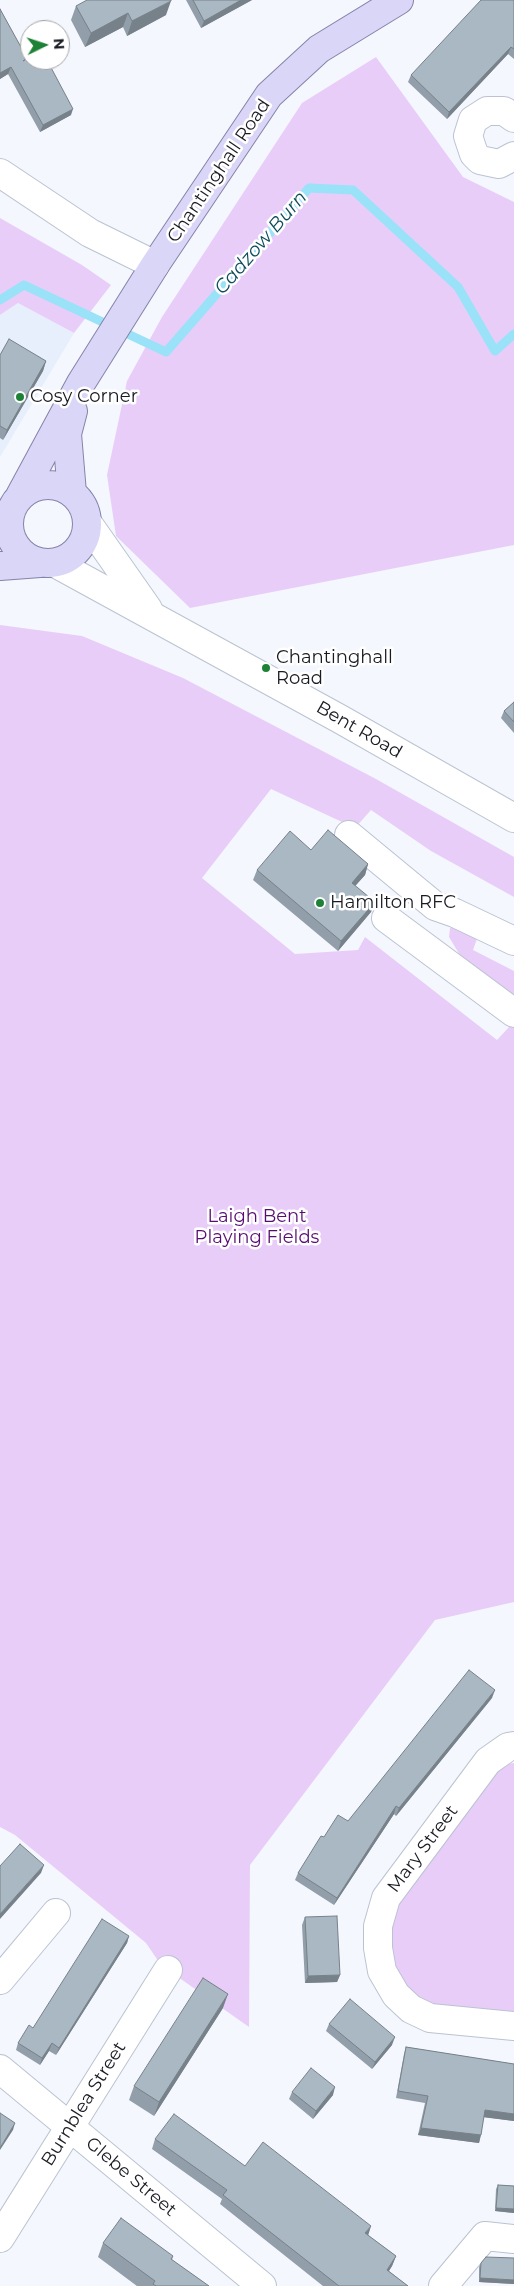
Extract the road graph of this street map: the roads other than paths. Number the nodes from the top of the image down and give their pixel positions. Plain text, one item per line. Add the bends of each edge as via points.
1 (399, 0) edge
2 (514, 118) edge
3 (514, 156) edge
4 (0, 173) edge
5 (155, 265) junction
6 (81, 383) junction
7 (72, 493) junction
8 (10, 511) edge
9 (87, 522) junction
10 (48, 563) junction
11 (0, 566) edge
12 (151, 614) junction
13 (514, 818) edge
14 (349, 835) dead end
15 (386, 918) dead end
16 (514, 941) edge
17 (514, 1013) edge
18 (514, 1746) edge
19 (56, 1913) dead end
20 (168, 1970) dead end
21 (0, 1980) edge
22 (514, 2026) edge
23 (0, 2069) edge
24 (69, 2126) junction
25 (0, 2238) edge
26 (514, 2239) edge
27 (262, 2286) edge
28 (443, 2286) edge

1 - 5 main road, Chantinghall Road via 319,49 269,95
2 - 3 street via 504,111 487,111 474,120 468,136 474,154 480,160 499,164
4 - 5 street via 90,233
5 - 6 main road, Chantinghall Road
6 - 7 main road, Chantinghall Road via 67,434
6 - 8 main road, Chantinghall Road
7 - 8 main road via 55,486 36,487
7 - 9 main road via 82,506
8 - 10 main road via 12,540 19,550 29,558
9 - 10 main road via 79,548 68,558
9 - 12 street, Bent Road
10 - 11 main road
10 - 12 street, Bent Road
12 - 13 street, Bent Road
14 - 16 street via 435,906
15 - 17 street
18 - 22 street, Mary Street via 488,1761 386,1898 378,1926 378,1948 382,1971 396,1995 411,2009 430,2018
19 - 21 street
20 - 24 street, Burnblea Street
23 - 24 street, Glebe Street
24 - 25 street, Burnblea Street
24 - 27 street, Glebe Street
26 - 28 street via 485,2236

